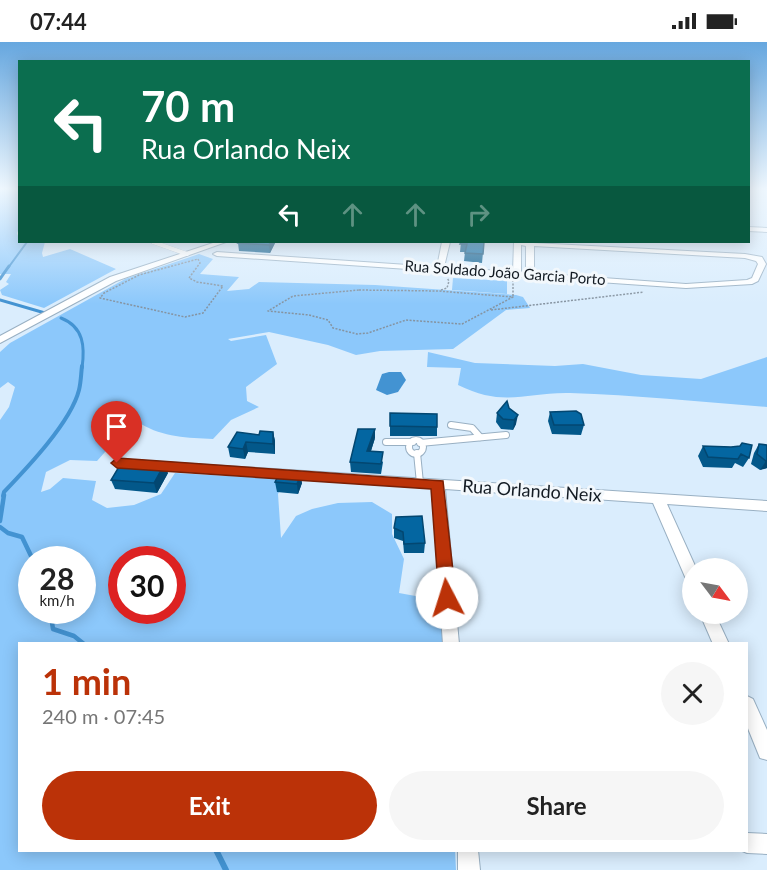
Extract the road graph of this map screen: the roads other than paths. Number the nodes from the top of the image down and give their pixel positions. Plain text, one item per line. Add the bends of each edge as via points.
1 (750, 229) edge
2 (767, 230) edge
3 (156, 243) edge
4 (219, 243) edge
5 (446, 243) edge
6 (517, 243) edge
7 (530, 243) edge
8 (187, 254) junction
9 (217, 254) dead end
10 (443, 272) junction
11 (515, 274) junction
12 (530, 275) junction
13 (0, 340) edge
14 (452, 425) dead end
15 (506, 435) dead end
16 (480, 436) junction
17 (386, 442) dead end
18 (417, 443) junction
19 (417, 453) junction
20 (117, 463) dead end
21 (420, 483) junction
22 (438, 484) junction
23 (658, 499) junction
24 (767, 506) edge
25 (684, 558) edge
26 (712, 624) edge
27 (451, 642) edge
28 (720, 642) edge
29 (748, 707) edge
30 (767, 751) edge
31 (748, 843) edge
32 (767, 844) edge
33 (468, 852) edge
34 (469, 870) edge

1 - 2 street
3 - 8 lane
4 - 8 street
5 - 10 street
6 - 11 street
7 - 12 street
7 - 12 street, Rua Soldado João Garcia Porto via 746,256 759,259 762,264 756,279 749,282 686,286
8 - 13 street via 112,279
9 - 10 street, Rua Soldado João Garcia Porto
10 - 11 street, Rua Soldado João Garcia Porto
11 - 12 street, Rua Soldado João Garcia Porto
14 - 16 lane via 472,428
15 - 16 lane
16 - 18 lane
17 - 18 lane
18 - 19 lane via 424,449
18 - 19 lane via 408,447
19 - 21 lane
20 - 21 street, Rua Orlando Neix
21 - 22 street, Rua Orlando Neix
22 - 23 street, Rua Orlando Neix
22 - 27 street
23 - 24 street, Rua Orlando Neix
23 - 25 street
26 - 28 street
29 - 30 street
31 - 32 street
33 - 34 street

